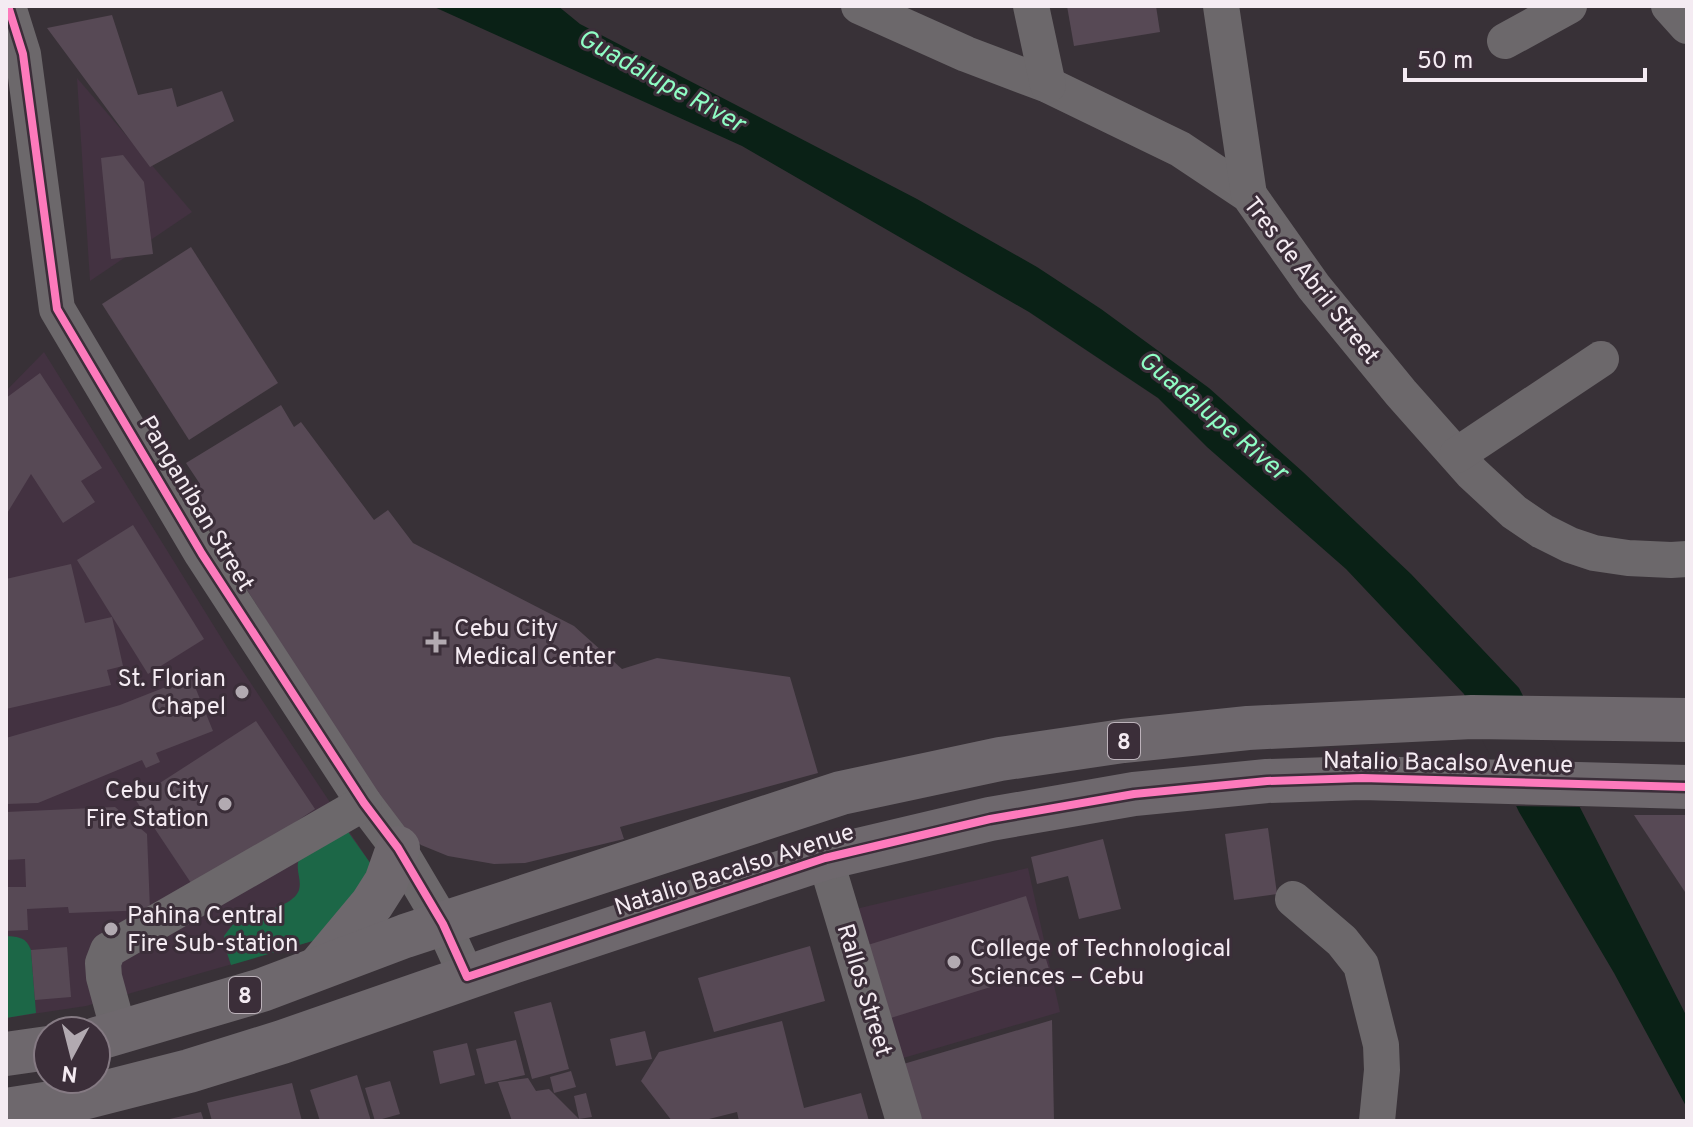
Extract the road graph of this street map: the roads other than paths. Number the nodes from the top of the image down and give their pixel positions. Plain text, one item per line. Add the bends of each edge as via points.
1 (8, 6) edge
2 (859, 6) edge
3 (1031, 6) edge
4 (1221, 6) edge
5 (1569, 6) edge
6 (1669, 6) edge
7 (1687, 26) edge
8 (1505, 41) dead end
9 (1048, 85) junction
10 (1249, 195) junction
11 (1601, 359) dead end
12 (1457, 455) junction
13 (1687, 559) edge
14 (1603, 719) junction
15 (1687, 720) edge
16 (1590, 785) junction
17 (1687, 787) edge
18 (364, 803) junction
19 (398, 848) junction
20 (825, 858) junction
21 (1293, 899) dead end
22 (443, 924) junction
23 (317, 970) junction
24 (467, 977) junction
25 (107, 1015) edge
26 (171, 1017) junction
27 (112, 1035) edge
28 (32, 1050) edge
29 (6, 1054) edge
30 (189, 1071) junction
31 (112, 1084) edge
32 (60, 1095) edge
33 (6, 1110) edge
34 (904, 1121) edge
35 (1377, 1121) edge

1 - 18 street, Panganiban Street via 23,54 57,309 202,554
2 - 9 street, Tres de Abril Street
3 - 9 street
4 - 10 street
5 - 8 street
6 - 7 street
9 - 10 street, Tres de Abril Street via 1180,149
10 - 12 street, Tres de Abril Street via 1314,287
11 - 12 street
12 - 13 street, Tres de Abril Street via 1514,512 1570,545 1628,558
14 - 15 main road, Natalio Bacalso Avenue / 8
14 - 16 main road
14 - 22 main road, Natalio Bacalso Avenue / 8 via 1472,717 1248,728 1000,759 841,793
16 - 17 main road, Natalio Bacalso Avenue / 8
16 - 20 main road, Natalio Bacalso Avenue / 8 via 1267,781 1134,794 990,819
18 - 19 street, Panganiban Street
18 - 25 street via 108,950 103,963
19 - 22 street, Panganiban Street
19 - 23 main road via 372,904
20 - 24 main road, Natalio Bacalso Avenue / 8
20 - 34 street, Rallos Street
21 - 35 street via 1361,965 1381,1045
22 - 23 main road, Natalio Bacalso Avenue / 8
22 - 24 street, Panganiban Street
23 - 26 main road, Natalio Bacalso Avenue / 8
24 - 30 main road, Natalio Bacalso Avenue / 8
26 - 27 main road, Natalio Bacalso Avenue / 8
26 - 30 main road
28 - 29 main road
30 - 31 main road, Natalio Bacalso Avenue / 8
32 - 33 main road, Natalio Bacalso Avenue / 8

